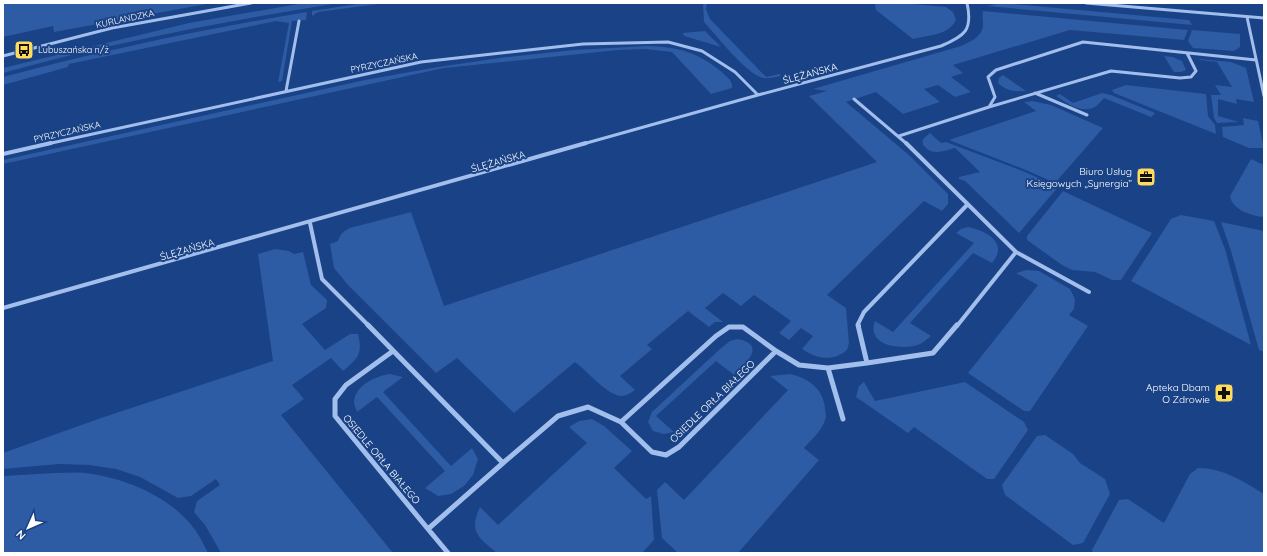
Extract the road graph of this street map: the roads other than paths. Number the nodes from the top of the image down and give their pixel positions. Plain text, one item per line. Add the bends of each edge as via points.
1 (251, 3) edge
2 (967, 3) edge
3 (1086, 3) edge
4 (1247, 17) junction
5 (1264, 18) edge
6 (299, 21) dead end
7 (1187, 53) junction
8 (3, 56) edge
9 (1256, 60) junction
10 (286, 91) junction
11 (1035, 93) junction
12 (758, 95) junction
13 (1264, 96) edge
14 (854, 99) dead end
15 (989, 107) junction
16 (1087, 115) dead end
17 (899, 136) junction
18 (3, 154) edge
19 (967, 205) junction
20 (310, 223) junction
21 (1016, 252) junction
22 (1089, 292) dead end
23 (3, 308) edge
24 (392, 351) junction
25 (776, 351) junction
26 (867, 363) junction
27 (828, 368) junction
28 (843, 419) dead end
29 (621, 422) junction
30 (503, 463) junction
31 (428, 529) junction
32 (448, 553) edge

1 - 8 street, KURLANDZKA via 112,28
2 - 12 street, ŚLĘŻAŃSKA via 969,29 955,40 941,46
3 - 4 street
4 - 5 street
4 - 9 street
6 - 10 street
7 - 9 street
7 - 11 street via 1196,71 1191,77 1111,71
7 - 15 street via 1082,42 996,70 988,77 995,97
9 - 13 street
10 - 12 street, PYRZYCZAŃSKA via 421,62 584,44 668,42 702,51 735,72
10 - 18 street, PYRZYCZAŃSKA
11 - 15 street
11 - 16 street
12 - 20 street, ŚLĘŻAŃSKA
14 - 17 street
15 - 17 street
17 - 19 street
19 - 21 street
19 - 26 street via 864,312 858,324
20 - 23 street, ŚLĘŻAŃSKA
20 - 24 street via 322,279
21 - 22 street
21 - 26 street via 945,341 932,353
24 - 30 street
24 - 31 street, OSIEDLE ORŁA BIAŁEGO via 346,385 335,399 335,416
25 - 27 street via 799,365
25 - 29 street via 743,327 729,327
25 - 29 street, OSIEDLE ORŁA BIAŁEGO via 679,447 666,455 652,452
26 - 27 street
27 - 28 street
29 - 30 street, OSIEDLE ORŁA BIAŁEGO via 588,407 558,416
30 - 31 street, OSIEDLE ORŁA BIAŁEGO
31 - 32 street, OSIEDLE ORŁA BIAŁEGO

